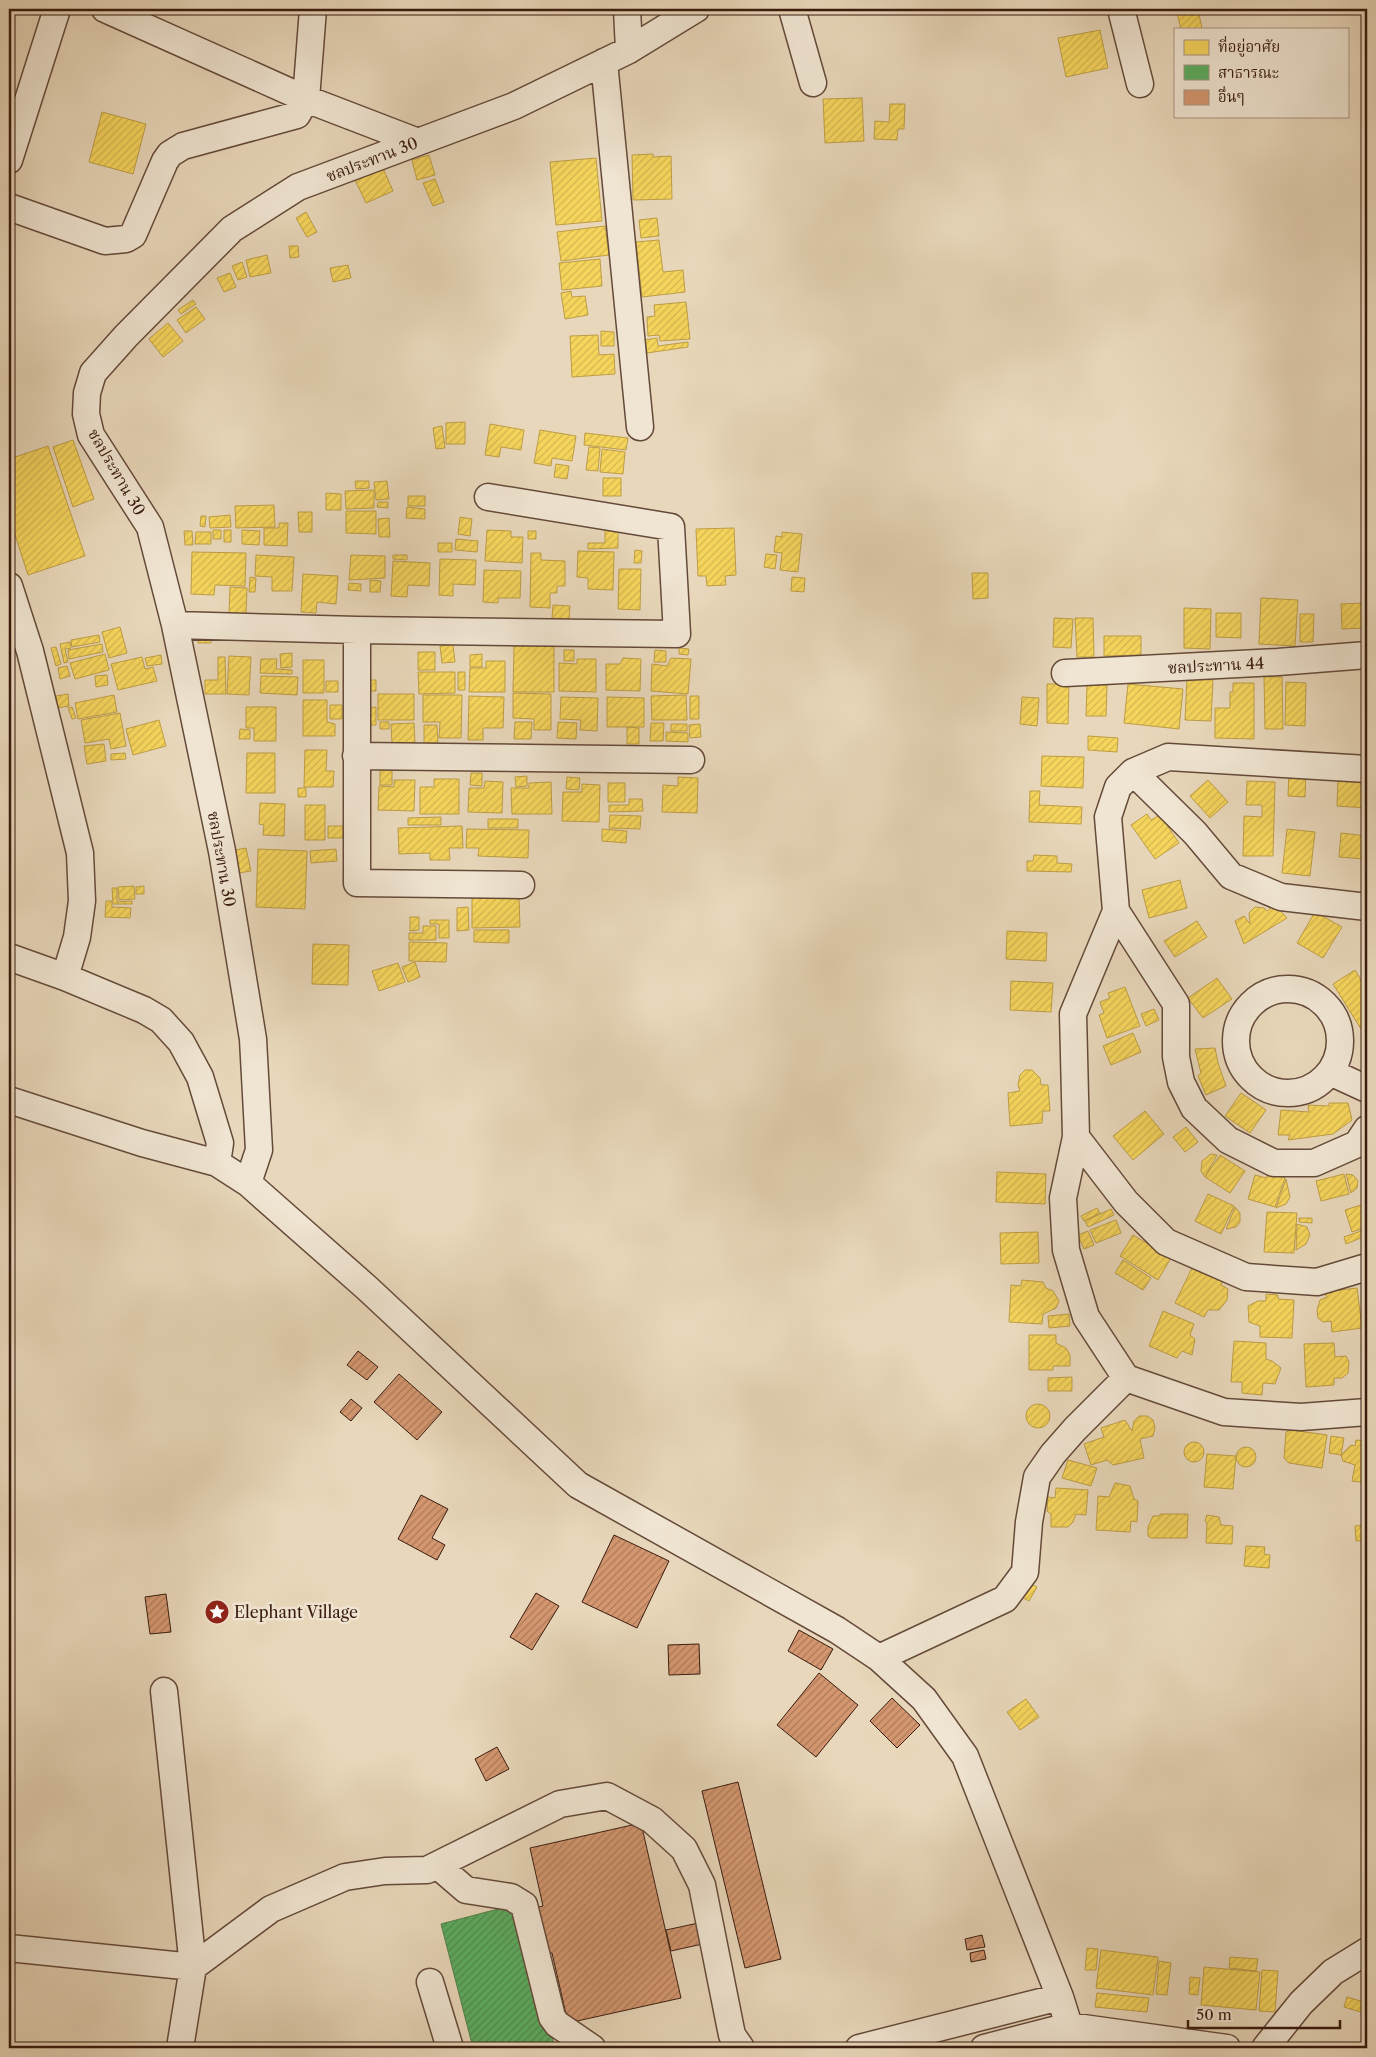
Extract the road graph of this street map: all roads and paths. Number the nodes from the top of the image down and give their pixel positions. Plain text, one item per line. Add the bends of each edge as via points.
1 (57, 9) edge
2 (105, 9) edge
3 (313, 9) edge
4 (627, 9) edge
5 (696, 9) edge
6 (792, 9) edge
7 (1122, 9) edge
8 (629, 50) junction
9 (604, 62) junction
10 (813, 83) dead end
11 (1140, 84) dead end
12 (306, 98) junction
13 (418, 142) junction
14 (9, 160) edge
15 (9, 207) edge
16 (640, 427) dead end
17 (488, 497) dead end
18 (9, 586) edge
19 (175, 625) junction
20 (357, 630) junction
21 (1367, 655) edge
22 (1064, 673) dead end
23 (356, 756) junction
24 (691, 760) dead end
25 (1367, 769) edge
26 (1133, 772) junction
27 (522, 885) dead end
28 (1367, 906) edge
29 (1116, 911) junction
30 (9, 957) edge
31 (65, 977) junction
32 (1330, 1072) dead end
33 (1367, 1090) edge
34 (9, 1100) edge
35 (1367, 1129) edge
36 (1076, 1137) junction
37 (216, 1163) junction
38 (248, 1183) junction
39 (1367, 1267) edge
40 (1126, 1378) junction
41 (1367, 1412) edge
42 (879, 1658) junction
43 (164, 1691) dead end
44 (437, 1865) junction
45 (9, 1948) edge
46 (1367, 1951) edge
47 (193, 1966) junction
48 (430, 1982) dead end
49 (1060, 1997) junction
50 (1073, 2037) edge
51 (180, 2048) edge
52 (450, 2048) edge
53 (592, 2048) edge
54 (741, 2048) edge
55 (859, 2048) edge
56 (984, 2048) edge
57 (1227, 2048) edge
58 (1265, 2048) edge

1 - 14 street
2 - 12 street
3 - 12 street
4 - 8 street
5 - 8 street, ชลประทาน 30
6 - 10 street
7 - 11 street
8 - 9 street, ชลประทาน 30
9 - 13 street, ชลประทาน 30 via 514,106
9 - 16 street
12 - 13 street
12 - 15 street via 297,115 175,150 165,162 136,229 126,238 105,241
13 - 19 street, ชลประทาน 30 via 298,187 232,229 93,374 87,393 86,414 91,435 150,527
17 - 20 street via 671,527 677,634
18 - 31 street via 30,652 80,853 82,901 77,937
19 - 20 street
19 - 38 street, ชลประทาน 30 via 222,851 253,1039 259,1150
20 - 23 street
21 - 22 street, ชลประทาน 44
23 - 24 street
23 - 27 street via 357,883
25 - 26 street via 1168,757
26 - 28 street via 1195,833 1231,876 1281,897
26 - 29 street via 1118,787 1108,817
29 - 35 street via 1176,1004 1176,1057 1181,1082 1194,1108 1228,1140 1274,1163 1314,1163 1357,1144
29 - 36 street via 1073,1014
30 - 31 street
31 - 37 street via 144,1010 161,1020 181,1042 200,1076 212,1114 220,1143
32 - 33 street
34 - 37 street
36 - 39 street via 1126,1202 1166,1242 1246,1277 1317,1282
36 - 40 street via 1063,1198 1066,1250 1086,1317
37 - 38 street
38 - 42 street via 367,1288 578,1485 837,1630
40 - 41 street via 1224,1412 1301,1417
40 - 42 street via 1075,1429 1037,1477 1025,1572 1005,1599
42 - 49 street via 924,1699 965,1756
43 - 47 street
44 - 47 street via 427,1870 385,1871 345,1877 271,1909
44 - 53 street via 466,1890 511,1897 524,1905 552,2017
44 - 54 street via 560,1804 607,1796 652,1820 684,1848 702,1885 732,2035
45 - 47 street
46 - 58 street via 1333,1972 1301,2003
47 - 51 street
48 - 52 street
49 - 50 street
49 - 55 street
50 - 56 street
50 - 57 street

